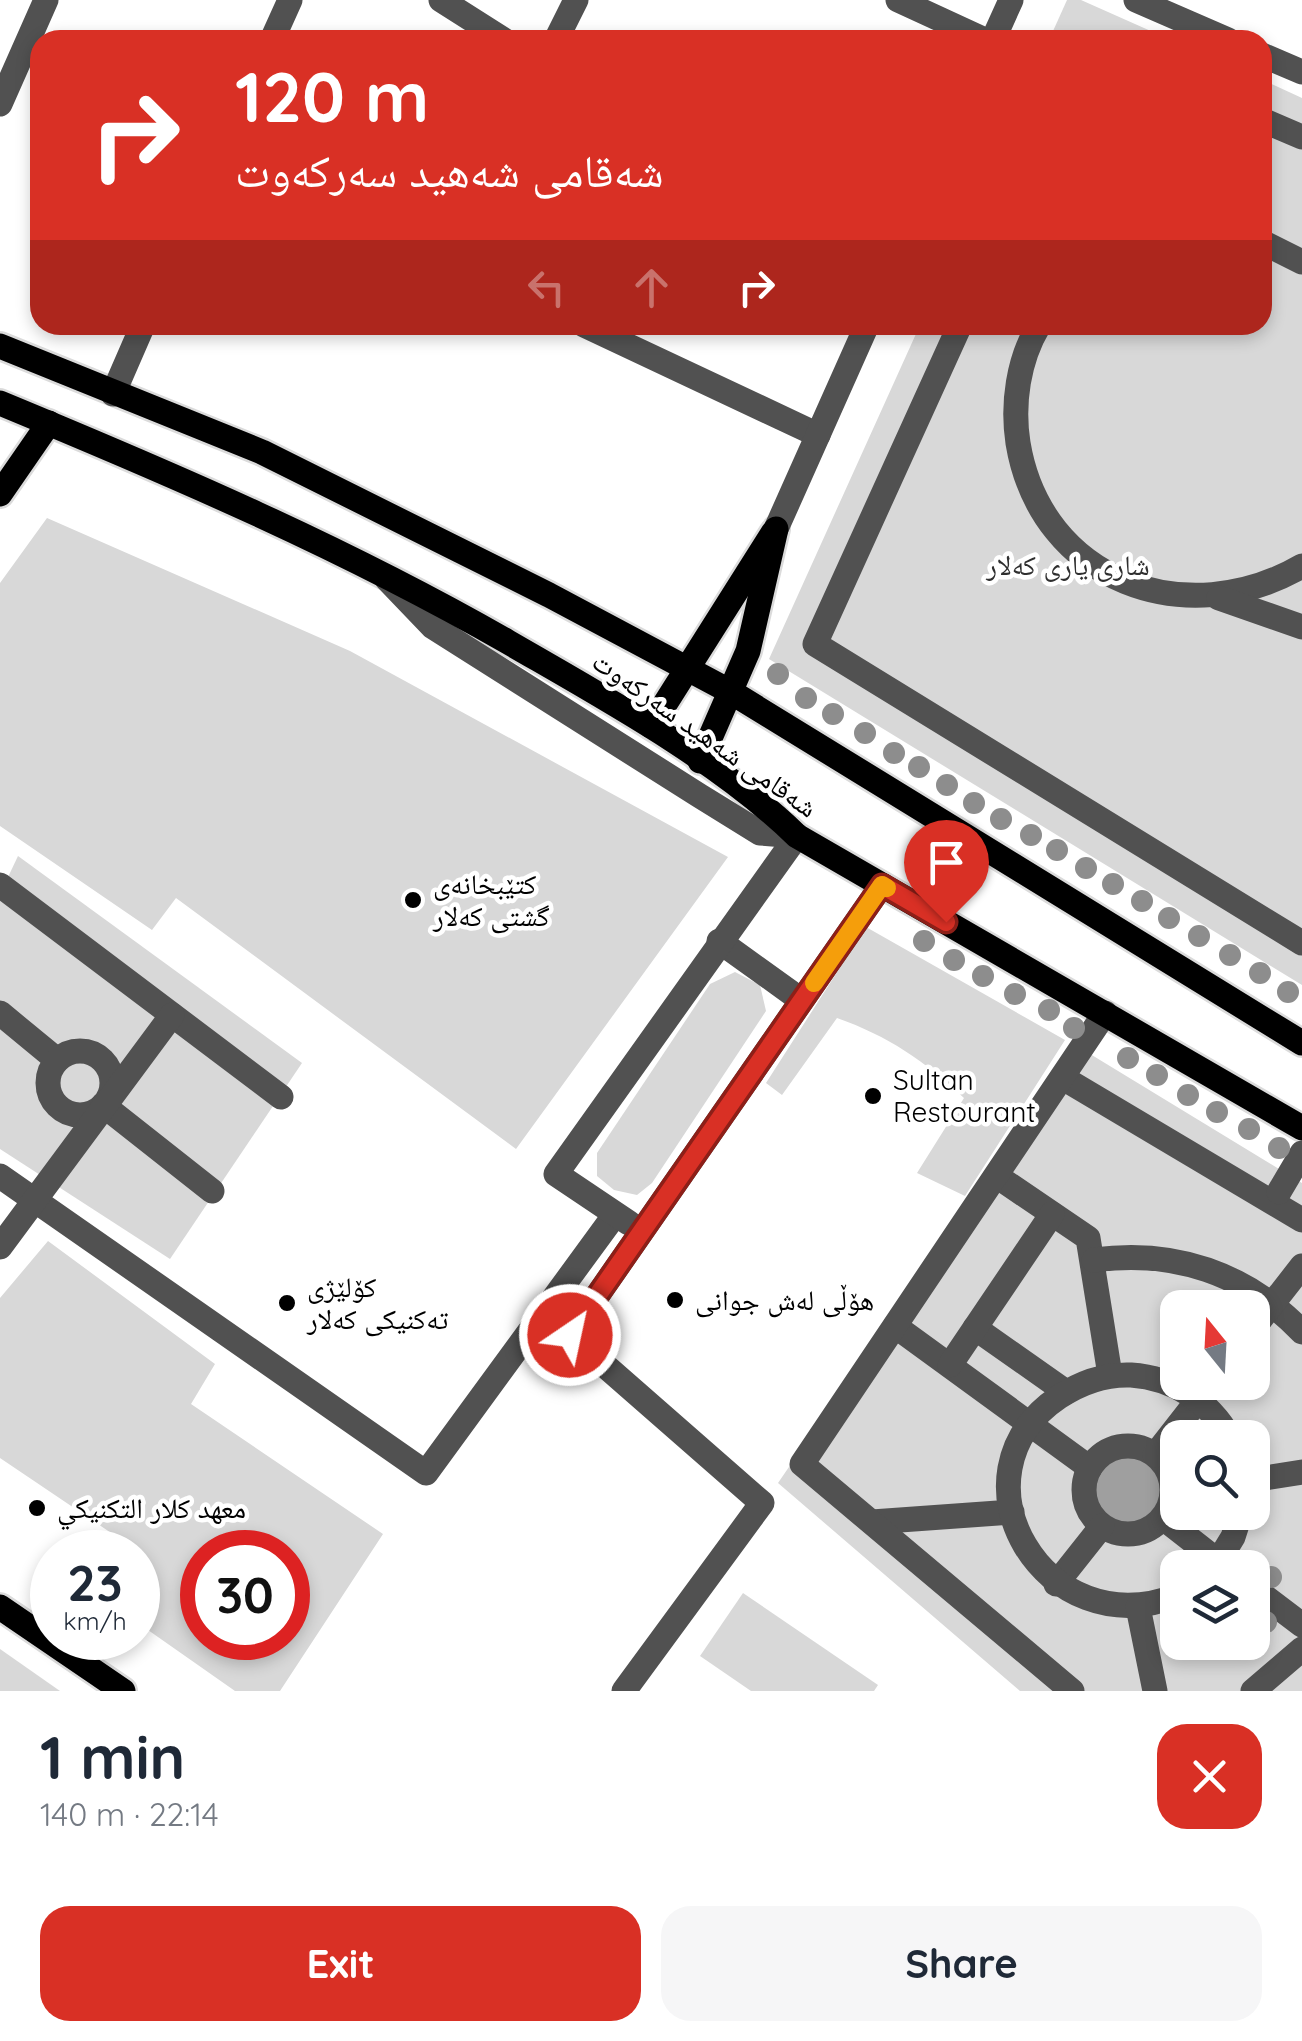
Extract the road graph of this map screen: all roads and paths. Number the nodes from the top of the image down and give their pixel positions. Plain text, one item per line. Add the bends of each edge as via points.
1 (46, 0) edge
2 (290, 0) edge
3 (441, 0) edge
4 (576, 0) edge
5 (898, 0) edge
6 (1011, 0) edge
7 (1136, 0) edge
8 (276, 30) edge
9 (488, 30) edge
10 (561, 30) edge
11 (963, 30) edge
12 (998, 30) edge
13 (1205, 30) edge
14 (1272, 59) edge
15 (9, 60) edge
16 (1302, 72) edge
17 (0, 104) edge
18 (1272, 124) edge
19 (1302, 137) edge
20 (1274, 243) edge
21 (1302, 262) edge
22 (139, 335) edge
23 (605, 335) edge
24 (862, 335) edge
25 (955, 335) edge
26 (1035, 335) edge
27 (0, 346) edge
28 (113, 394) junction
29 (0, 403) edge
30 (49, 423) junction
31 (818, 435) junction
32 (0, 494) edge
33 (776, 528) junction
34 (1302, 566) edge
35 (375, 567) junction
36 (1214, 597) junction
37 (1302, 627) edge
38 (685, 668) junction
39 (731, 692) junction
40 (651, 726) junction
41 (700, 761) junction
42 (797, 836) junction
43 (0, 884) edge
44 (882, 885) junction
45 (720, 940) junction
46 (1302, 943) edge
47 (801, 1000) junction
48 (1105, 1013) junction
49 (172, 1015) junction
50 (5, 1022) edge
51 (1302, 1043) edge
52 (57, 1060) junction
53 (1063, 1078) junction
54 (281, 1097) dead end
55 (103, 1106) junction
56 (1302, 1128) edge
57 (1302, 1153) edge
58 (0, 1176) edge
59 (998, 1177) junction
60 (212, 1191) dead end
61 (1280, 1192) dead end
62 (35, 1200) junction
63 (1052, 1214) junction
64 (614, 1216) junction
65 (1302, 1220) edge
66 (642, 1230) junction
67 (0, 1247) edge
68 (1094, 1260) junction
69 (1302, 1266) edge
70 (1272, 1304) junction
71 (1270, 1307) edge
72 (895, 1326) junction
73 (975, 1328) junction
74 (1302, 1332) edge
75 (950, 1365) junction
76 (1110, 1376) junction
77 (1160, 1380) edge
78 (1066, 1392) junction
79 (1198, 1400) edge
80 (1032, 1424) junction
81 (1155, 1456) junction
82 (1160, 1464) edge
83 (1090, 1468) junction
84 (1302, 1472) edge
85 (1270, 1477) edge
86 (1012, 1512) junction
87 (1160, 1520) edge
88 (872, 1522) junction
89 (1102, 1526) junction
90 (1178, 1530) edge
91 (1202, 1550) edge
92 (1056, 1584) junction
93 (1160, 1600) edge
94 (1270, 1601) edge
95 (0, 1607) edge
96 (1138, 1607) junction
97 (1302, 1625) edge
98 (1302, 1650) edge
99 (118, 1690) edge
100 (624, 1691) edge
101 (1072, 1691) edge
102 (1155, 1691) edge
103 (1253, 1691) edge

1 - 15 street
2 - 8 street
3 - 9 street
4 - 10 street
5 - 11 street
6 - 12 street
7 - 13 street
14 - 16 street
15 - 17 street
18 - 19 street
20 - 21 street
22 - 28 street
23 - 31 street
24 - 31 street
25 - 46 street via 815,644
26 - 36 street via 1022,364 1016,428 1026,474 1048,518 1080,554 1120,580 1167,594
27 - 28 main road, شەقامی شەهید سەرکەوت
28 - 38 main road, شەقامی شەهید سەرکەوت via 278,460
29 - 30 main road, شەقامی شەهید سەرکەوت
30 - 32 main road
30 - 35 main road, شەقامی شەهید سەرکەوت
31 - 33 street
33 - 38 main road
33 - 39 main road via 761,609
34 - 36 street via 1247,591
35 - 40 main road, شەقامی شەهید سەرکەوت
35 - 42 street via 433,626 760,832
36 - 37 street
38 - 39 main road, شەقامی شەهید سەرکەوت
38 - 40 main road
39 - 41 main road
39 - 51 main road, شەقامی شەهید سەرکەوت
40 - 41 main road, شەقامی شەهید سەرکەوت
41 - 42 main road, شەقامی شەهید سەرکەوت
42 - 44 main road, شەقامی شەهید سەرکەوت
42 - 45 street
43 - 49 street
44 - 47 street
44 - 48 main road, شەقامی شەهید سەرکەوت
45 - 47 street
45 - 64 street via 556,1174
47 - 66 street
48 - 53 street
48 - 56 main road, شەقامی شەهید سەرکەوت
49 - 54 street
49 - 55 street
50 - 52 street
52 - 55 street via 48,1088 57,1105 75,1114
52 - 55 street via 80,1050 103,1060 112,1082
53 - 59 street
53 - 65 street
55 - 60 street
55 - 62 street
57 - 61 street
58 - 62 street
59 - 63 street
59 - 72 street
62 - 64 street via 426,1473
62 - 67 street
63 - 68 street via 1088,1238
63 - 73 street
64 - 66 street
66 - 100 street via 570,1335 762,1504
68 - 70 street via 1136,1254 1184,1262
68 - 76 street
69 - 70 street
70 - 71 street
70 - 74 street
72 - 75 street
72 - 88 street via 802,1464
73 - 75 street
73 - 78 street
75 - 80 street
76 - 77 street
76 - 78 street
78 - 80 street
79 - 81 street
80 - 83 street
80 - 86 street via 1013,1464
81 - 82 street
81 - 83 street via 1120,1447
83 - 89 street via 1086,1503
84 - 85 street
86 - 88 street
86 - 92 street via 1028,1554
87 - 89 street via 1134,1534
88 - 101 street
89 - 92 street
90 - 91 street
92 - 96 street via 1086,1600
93 - 96 street
94 - 97 street
95 - 99 main road
96 - 102 street
98 - 103 street

